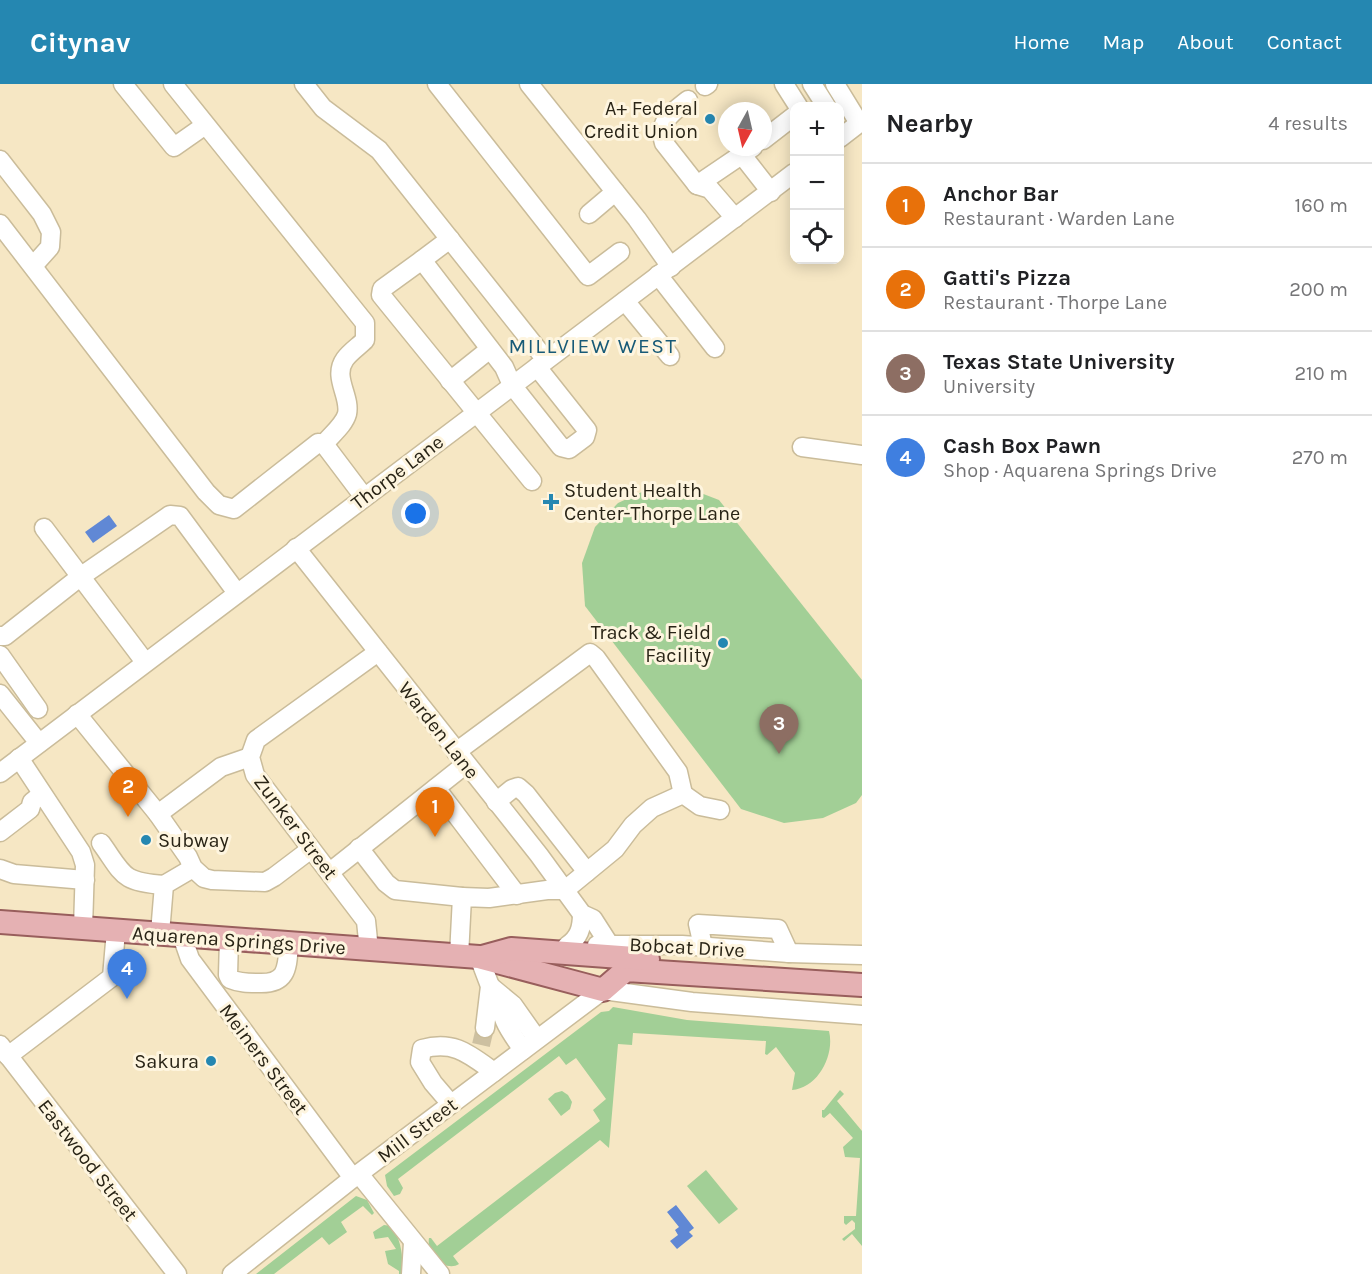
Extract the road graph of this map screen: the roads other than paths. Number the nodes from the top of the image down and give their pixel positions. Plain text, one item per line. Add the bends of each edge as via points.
1 (123, 84) edge
2 (173, 84) edge
3 (304, 84) edge
4 (437, 84) edge
5 (529, 84) edge
6 (784, 84) edge
7 (812, 84) edge
8 (835, 84) edge
9 (688, 100) dead end
10 (795, 102) edge
11 (823, 102) edge
12 (790, 120) edge
13 (204, 126) junction
14 (849, 128) edge
15 (772, 133) edge
16 (741, 156) edge
17 (751, 156) edge
18 (0, 160) edge
19 (790, 177) edge
20 (698, 185) junction
21 (615, 192) junction
22 (771, 192) junction
23 (589, 213) dead end
24 (735, 218) junction
25 (0, 224) edge
26 (450, 239) junction
27 (620, 252) dead end
28 (422, 260) junction
29 (33, 266) junction
30 (664, 271) junction
31 (625, 301) junction
32 (714, 348) dead end
33 (490, 350) junction
34 (670, 356) dead end
35 (542, 364) junction
36 (450, 381) junction
37 (512, 385) junction
38 (476, 412) junction
39 (324, 444) junction
40 (802, 447) dead end
41 (862, 455) edge
42 (532, 481) dead end
43 (364, 497) junction
44 (44, 528) dead end
45 (296, 548) junction
46 (81, 577) junction
47 (237, 593) junction
48 (0, 636) edge
49 (378, 652) junction
50 (0, 655) edge
51 (145, 662) junction
52 (0, 694) edge
53 (38, 709) dead end
54 (77, 714) junction
55 (39, 743) junction
56 (250, 757) junction
57 (19, 758) junction
58 (461, 758) junction
59 (0, 773) edge
60 (436, 788) junction
61 (683, 794) junction
62 (37, 798) junction
63 (496, 802) junction
64 (720, 810) dead end
65 (158, 814) junction
66 (0, 821) edge
67 (0, 832) edge
68 (101, 843) dead end
69 (359, 848) junction
70 (311, 849) junction
71 (193, 868) junction
72 (0, 869) edge
73 (330, 872) junction
74 (587, 872) junction
75 (85, 880) junction
76 (164, 885) junction
77 (565, 890) junction
78 (517, 895) junction
79 (462, 897) junction
80 (582, 914) junction
81 (0, 922) edge
82 (83, 928) junction
83 (116, 931) junction
84 (160, 933) junction
85 (182, 936) junction
86 (229, 939) junction
87 (289, 944) junction
88 (609, 944) junction
89 (567, 946) junction
90 (511, 949) junction
91 (369, 950) junction
92 (862, 955) edge
93 (469, 957) junction
94 (759, 977) junction
95 (230, 979) junction
96 (862, 985) edge
97 (603, 990) junction
98 (495, 991) junction
99 (216, 995) junction
100 (862, 1015) edge
101 (480, 1044) junction
102 (530, 1044) junction
103 (4, 1050) edge
104 (494, 1072) junction
105 (451, 1104) junction
106 (356, 1176) junction
107 (413, 1242) junction
108 (177, 1274) edge
109 (232, 1274) edge
110 (411, 1274) edge
111 (440, 1274) edge

1 - 13 street via 174,147
2 - 13 street
3 - 26 street via 323,108 380,150
4 - 27 street via 588,276
5 - 21 street
6 - 10 street
7 - 11 street
8 - 14 street
9 - 20 street via 664,120 661,136
12 - 15 street
13 - 39 street via 365,323 365,340 341,367 347,416
16 - 20 street
17 - 22 street
18 - 29 street via 42,214 51,232 51,247
19 - 22 street, Thorpe Lane
20 - 24 street via 710,189
21 - 23 street
21 - 30 street
22 - 24 street, Thorpe Lane
24 - 30 street, Thorpe Lane
25 - 29 street
26 - 28 street
26 - 35 street
28 - 33 street
28 - 36 street via 382,289 381,296
29 - 39 street via 219,505 234,509 314,444
30 - 31 street, Thorpe Lane
30 - 32 street
31 - 34 street
31 - 35 street, Thorpe Lane
33 - 36 street
33 - 37 street
35 - 37 street, Thorpe Lane
35 - 37 street via 587,430 585,437 569,449 561,447
36 - 38 street
37 - 38 street, Thorpe Lane
38 - 42 street
38 - 43 street, Thorpe Lane
39 - 43 street
40 - 41 street
43 - 45 street, Thorpe Lane
44 - 46 street
45 - 47 street, Thorpe Lane
45 - 49 street, Warden Lane
46 - 47 street via 175,514
46 - 48 street
46 - 51 street
47 - 51 street, Thorpe Lane
49 - 56 street, Zunker Street via 256,740
49 - 58 street, Warden Lane
50 - 53 street
51 - 54 street, Thorpe Lane
52 - 55 street
54 - 55 street, Thorpe Lane
54 - 65 street
55 - 57 street, Thorpe Lane
56 - 65 street via 221,767
56 - 70 street, Zunker Street via 255,775
57 - 59 street, Thorpe Lane
57 - 62 street
58 - 60 street
58 - 61 street via 590,653 678,772
58 - 63 street, Warden Lane
60 - 69 street
60 - 78 street
61 - 64 street via 700,806
61 - 74 street via 652,808 615,849
62 - 66 street via 24,802
62 - 67 street via 30,809
62 - 75 street via 81,852
63 - 74 street via 518,787
63 - 77 street, Warden Lane
65 - 71 street
68 - 76 street via 134,882
69 - 73 street
69 - 79 street via 394,890
70 - 71 street via 265,882 212,880
70 - 73 street, Zunker Street
71 - 76 street
72 - 75 street via 14,874
73 - 91 street, Zunker Street via 366,921
74 - 77 street
75 - 82 street
76 - 84 street
77 - 78 street
77 - 80 street, Warden Lane
78 - 79 street
79 - 93 street
80 - 88 street, Warden Lane via 593,920
80 - 89 street via 578,937
81 - 82 main road, Aquarena Springs Drive
82 - 83 main road, Aquarena Springs Drive
83 - 84 main road, Aquarena Springs Drive
83 - 103 street via 112,978
84 - 85 main road, Aquarena Springs Drive
85 - 86 main road, Aquarena Springs Drive
85 - 99 street, Meiners Street via 190,959
86 - 87 main road, Aquarena Springs Drive
86 - 95 street
87 - 91 main road, Aquarena Springs Drive
87 - 95 street via 286,970 276,981
88 - 89 street, Bobcat Drive
88 - 92 street, Bobcat Drive
89 - 90 street, Bobcat Drive
90 - 93 main road, Aquarena Springs Drive
90 - 94 main road, Aquarena Springs Drive via 704,963
91 - 93 main road, Aquarena Springs Drive
93 - 97 main road, Aquarena Springs Drive
93 - 98 street
94 - 96 main road, Aquarena Springs Drive
94 - 97 main road, Aquarena Springs Drive via 626,970
95 - 99 street
97 - 100 street via 692,1002
97 - 102 street, Mill Street
98 - 101 street
98 - 102 street via 513,1005
99 - 106 street, Meiners Street
101 - 104 street
101 - 105 street via 467,1052 437,1044 422,1048 420,1062
102 - 104 street, Mill Street
103 - 108 street, Eastwood Street
104 - 105 street, Mill Street
105 - 106 street, Mill Street
106 - 107 street, Meiners Street
106 - 109 street, Mill Street
107 - 110 street
107 - 111 street, Meiners Street

